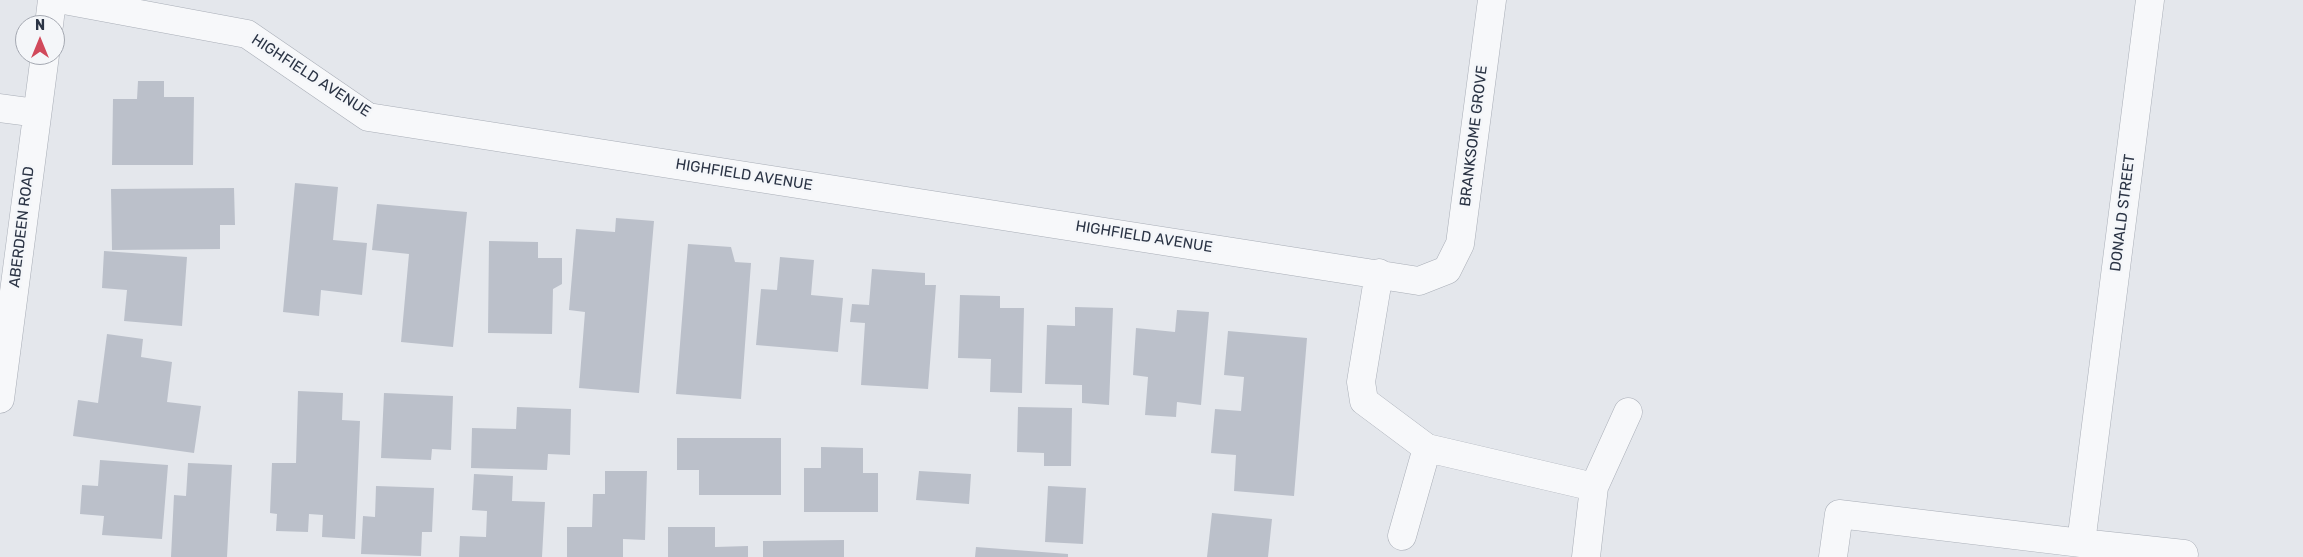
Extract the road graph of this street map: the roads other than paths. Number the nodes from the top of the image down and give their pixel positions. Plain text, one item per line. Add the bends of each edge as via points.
1 (52, 0) edge
2 (64, 0) edge
3 (1492, 0) edge
4 (2150, 0) edge
5 (50, 15) edge
6 (43, 65) edge
7 (0, 108) edge
8 (37, 114) junction
9 (1447, 270) joint
10 (1379, 273) junction
11 (0, 398) edge
12 (1628, 412) dead end
13 (1427, 448) junction
14 (1594, 487) junction
15 (1402, 536) dead end
16 (2081, 543) junction
17 (2184, 554) dead end
18 (1586, 557) edge
19 (1833, 557) edge

1 - 5 street
2 - 10 street, HIGHFIELD AVENUE via 247,34 368,117
3 - 9 street, BRANKSOME GROVE via 1460,244
4 - 16 street, DONALD STREET
6 - 8 street, ABERDEEN ROAD
7 - 8 street
8 - 11 street, ABERDEEN ROAD
9 - 10 street, HIGHFIELD AVENUE via 1419,281
10 - 13 street via 1360,382 1364,401
12 - 14 street
13 - 14 street
13 - 15 street
14 - 18 street
16 - 17 street
16 - 19 street via 1839,514

